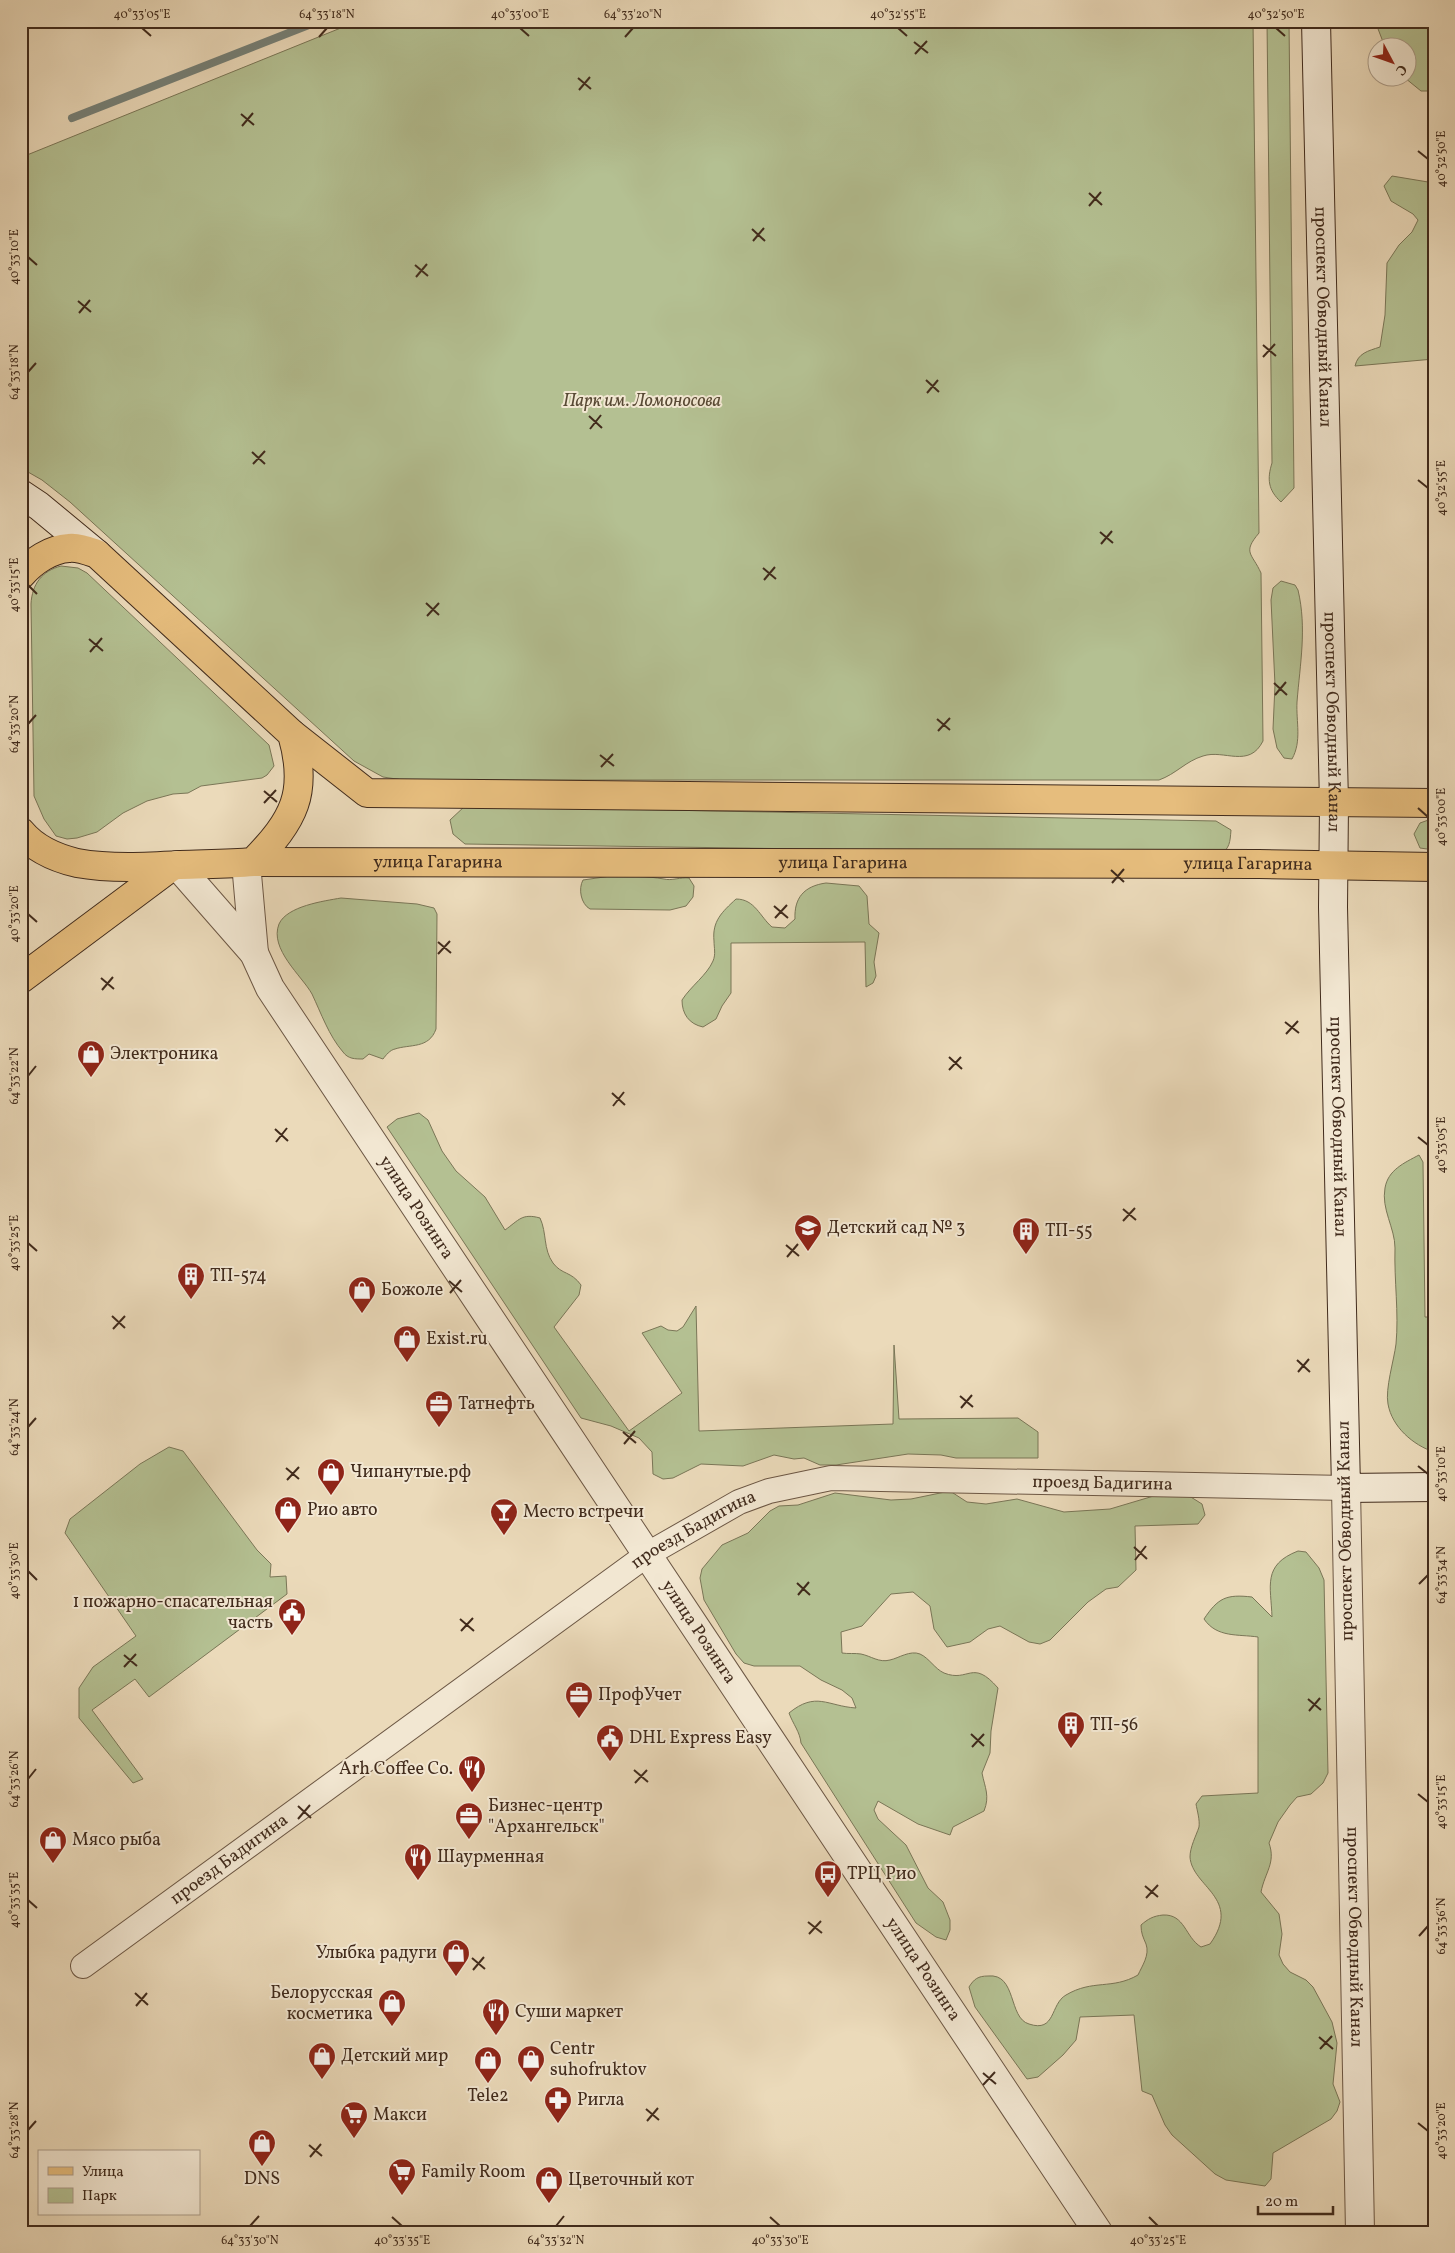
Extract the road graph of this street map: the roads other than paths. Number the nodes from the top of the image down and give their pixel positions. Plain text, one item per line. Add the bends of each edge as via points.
1 (1316, 21) edge
2 (21, 494) edge
3 (97, 554) junction
4 (21, 575) edge
5 (292, 734) junction
6 (1334, 803) junction
7 (1434, 803) edge
8 (21, 832) edge
9 (249, 863) junction
10 (1332, 865) junction
11 (174, 866) junction
12 (1434, 867) edge
13 (254, 953) junction
14 (21, 979) edge
15 (1434, 1487) edge
16 (1346, 1488) junction
17 (648, 1554) junction
18 (83, 1966) dead end
19 (1098, 2232) edge
20 (1360, 2232) edge

1 - 6 street, проспект Обводный Канал
2 - 3 street
3 - 4 main road via 70,548 60,550 37,560
3 - 5 main road
5 - 6 main road via 367,793
5 - 9 main road via 299,769 295,804 273,843
6 - 7 main road
6 - 10 street, проспект Обводный Канал
8 - 11 main road, улица Гагарина via 44,852 77,863
9 - 10 main road, улица Гагарина
9 - 11 main road, улица Гагарина
9 - 13 street
10 - 12 main road, улица Гагарина
10 - 16 street, проспект Обводный Канал
11 - 13 street
11 - 14 main road
13 - 17 street, улица Розинга via 270,988
15 - 16 street, проезд Бадигина
16 - 17 street, проезд Бадигина via 831,1478 769,1491 739,1502
16 - 20 street, проспект Обводный Канал
17 - 18 street, проезд Бадигина
17 - 19 street, улица Розинга

